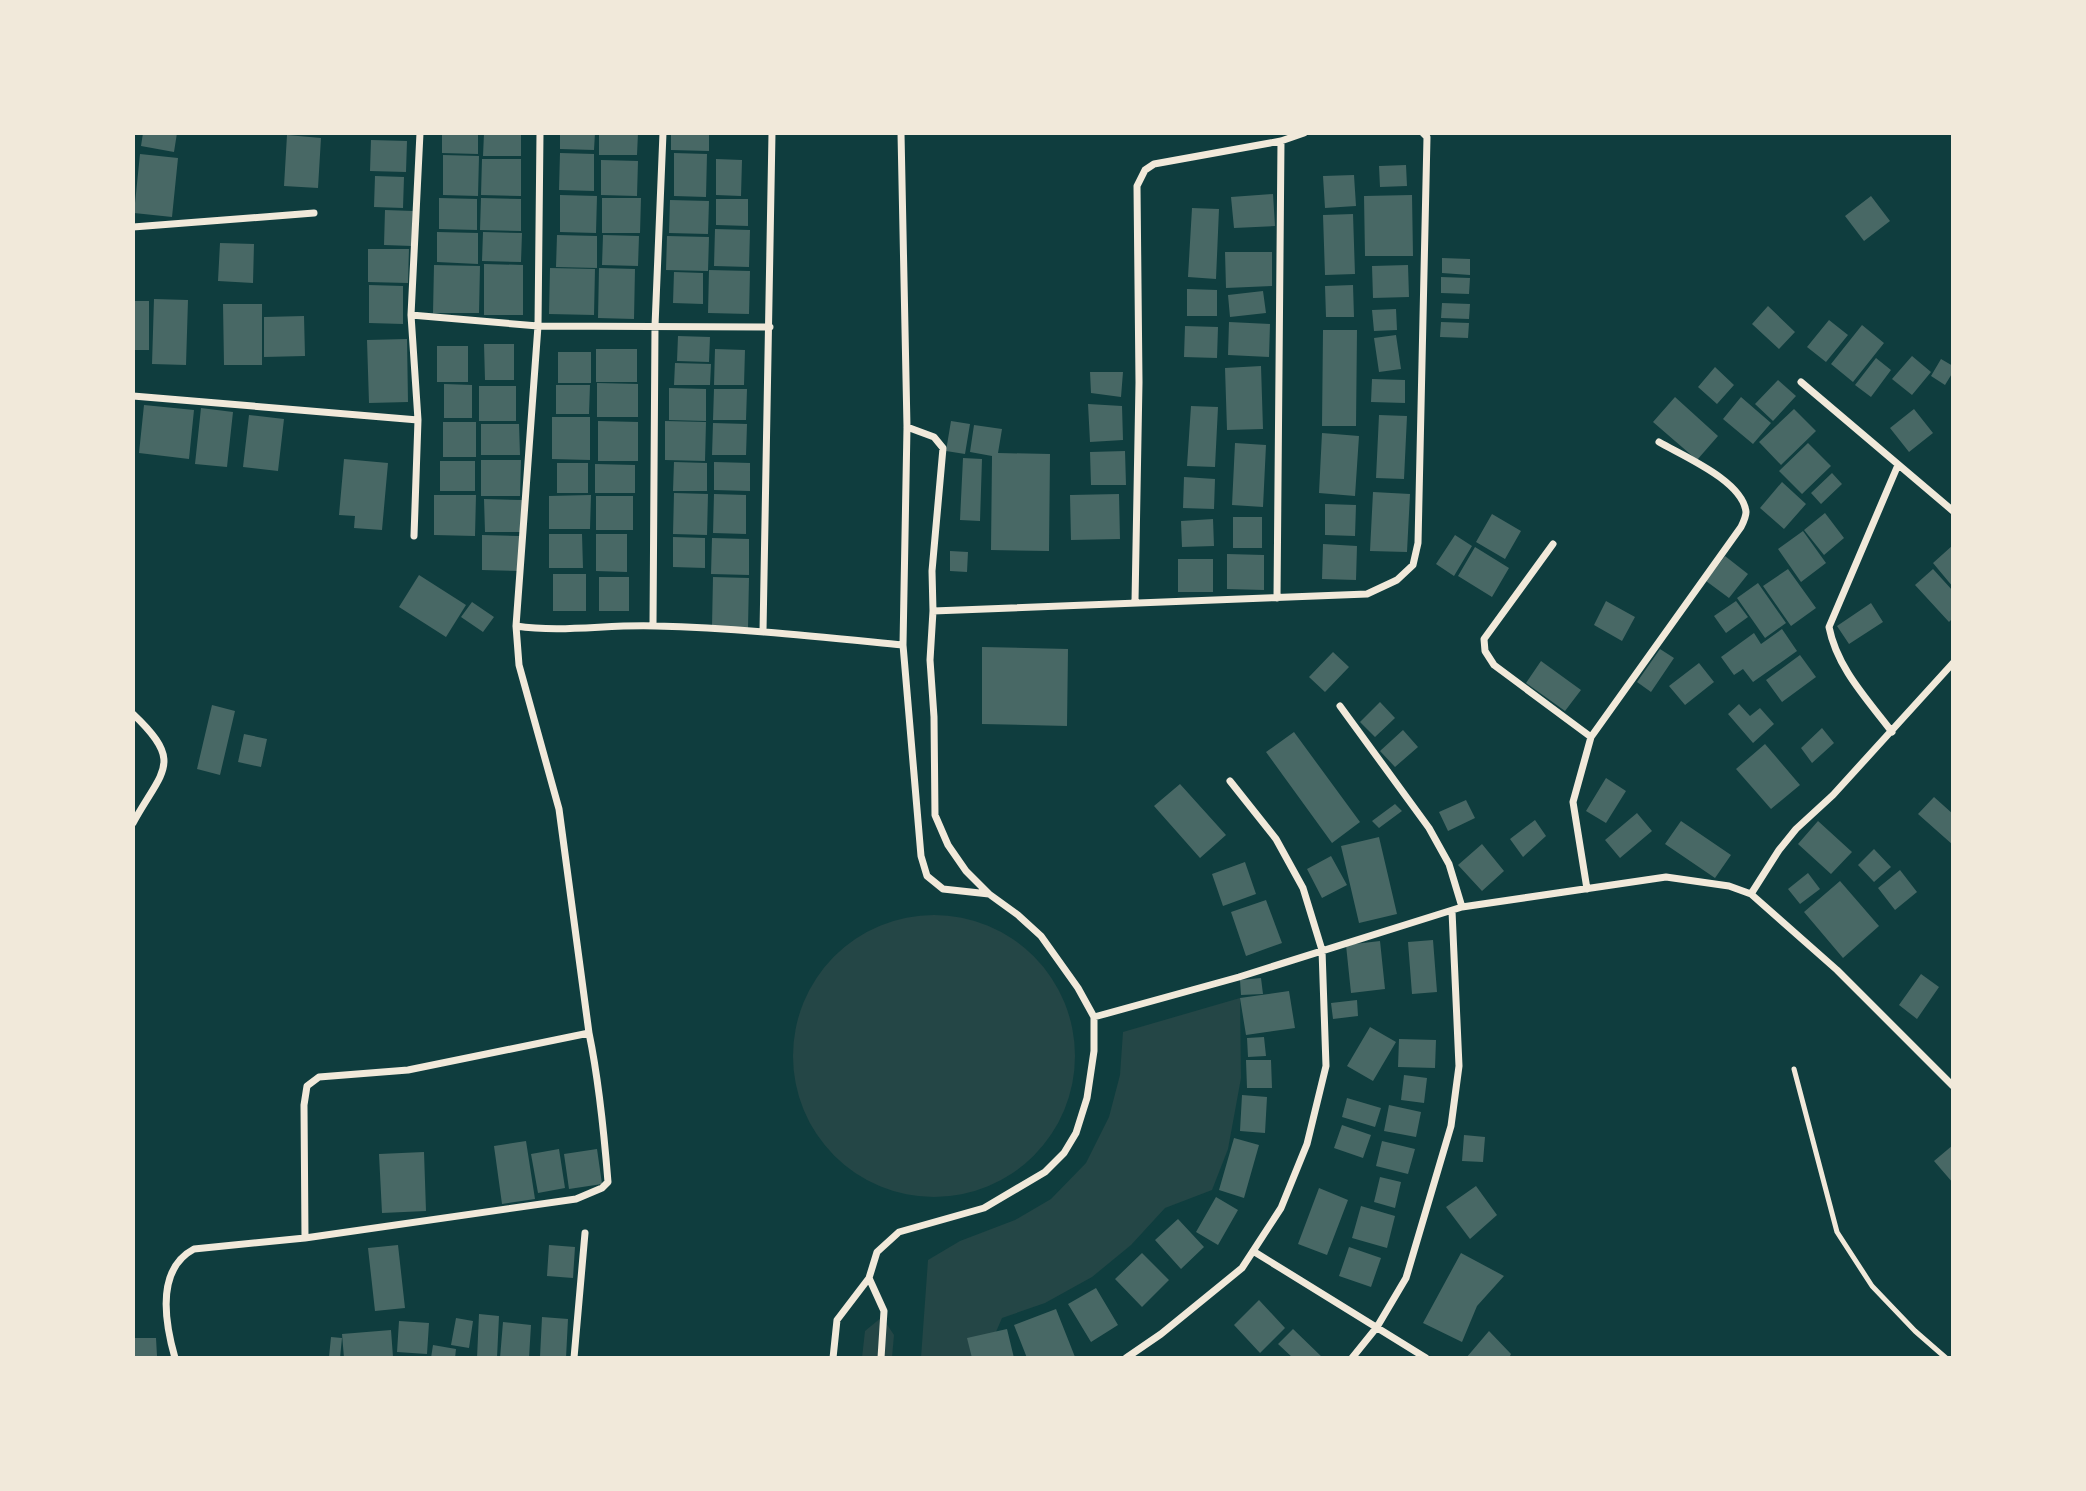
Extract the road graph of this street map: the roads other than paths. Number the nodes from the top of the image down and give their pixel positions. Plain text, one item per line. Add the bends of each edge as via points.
1 (421, 133) edge
2 (540, 133) edge
3 (663, 133) edge
4 (772, 133) edge
5 (901, 133) edge
6 (1304, 133) edge
7 (1423, 133) edge
8 (1281, 141) junction
9 (314, 213) dead end
10 (133, 227) edge
11 (411, 315) junction
12 (538, 326) junction
13 (655, 326) junction
14 (770, 327) junction
15 (1801, 382) dead end
16 (133, 396) edge
17 (418, 420) junction
18 (907, 427) junction
19 (1658, 442) dead end
20 (1898, 465) junction
21 (1953, 511) edge
22 (414, 536) dead end
23 (1553, 544) dead end
24 (1277, 598) junction
25 (1135, 601) junction
26 (933, 611) junction
27 (516, 626) junction
28 (653, 626) junction
29 (763, 632) junction
30 (903, 645) junction
31 (1953, 663) edge
32 (1340, 706) dead end
33 (133, 714) edge
34 (1892, 732) junction
35 (1591, 737) junction
36 (1230, 781) dead end
37 (133, 823) edge
38 (1587, 889) junction
39 (989, 894) junction
40 (1751, 894) junction
41 (1462, 907) junction
42 (1452, 911) junction
43 (1322, 950) junction
44 (1094, 1017) junction
45 (589, 1032) junction
46 (1794, 1069) dead end
47 (1953, 1086) edge
48 (585, 1233) dead end
49 (305, 1238) junction
50 (1253, 1251) junction
51 (869, 1278) junction
52 (1377, 1327) junction
53 (175, 1358) edge
54 (574, 1358) edge
55 (833, 1358) edge
56 (881, 1358) edge
57 (1126, 1358) edge
58 (1352, 1358) edge
59 (1426, 1358) edge
60 (1946, 1358) edge

1 - 11 street
2 - 12 street
3 - 13 street
4 - 14 street
5 - 18 street
6 - 8 street
7 - 24 street via 1427,137 1418,530 1413,565 1367,594
8 - 24 street
8 - 25 street via 1154,164 1137,186
9 - 10 street
11 - 12 street
11 - 17 street
12 - 13 street
12 - 27 street
13 - 14 street
13 - 28 street
14 - 29 street
15 - 20 street
16 - 17 street
17 - 22 street
18 - 26 street via 934,437 943,448
18 - 30 street
19 - 35 street via 1731,484 1746,513 1741,527
20 - 21 street
20 - 34 street via 1829,627 1844,668
23 - 35 street via 1484,639 1485,651 1494,665
24 - 25 street
25 - 26 street
26 - 39 street via 935,815 948,845
27 - 28 street via 559,630
27 - 45 street via 519,665 559,809
28 - 29 street
29 - 30 street
30 - 39 street via 921,856 928,876 943,888
31 - 34 street
32 - 41 street via 1429,828 1449,864
33 - 37 street via 164,751 165,770
34 - 40 street via 1796,829
35 - 38 street via 1573,802
36 - 43 street via 1276,839 1303,888
38 - 40 street via 1666,877 1729,886
38 - 41 street
39 - 44 street via 1041,936
40 - 47 street via 1837,970
41 - 42 street
42 - 43 street
42 - 52 street via 1459,1066 1451,1126 1406,1278
43 - 44 street
43 - 50 street via 1326,1066 1307,1144 1281,1208
44 - 51 street via 1087,1098 1064,1153 1045,1172 984,1208 899,1232 877,1252
45 - 49 street via 408,1070 319,1077 307,1086 304,1105
45 - 49 street via 608,1182 602,1188 576,1199
46 - 60 lane via 1837,1232 1872,1286
48 - 54 street
49 - 53 street via 194,1249 183,1255 176,1263 165,1304
50 - 52 street
50 - 57 street via 1242,1268
51 - 55 street via 837,1320
51 - 56 street via 884,1311
52 - 58 street
52 - 59 street

